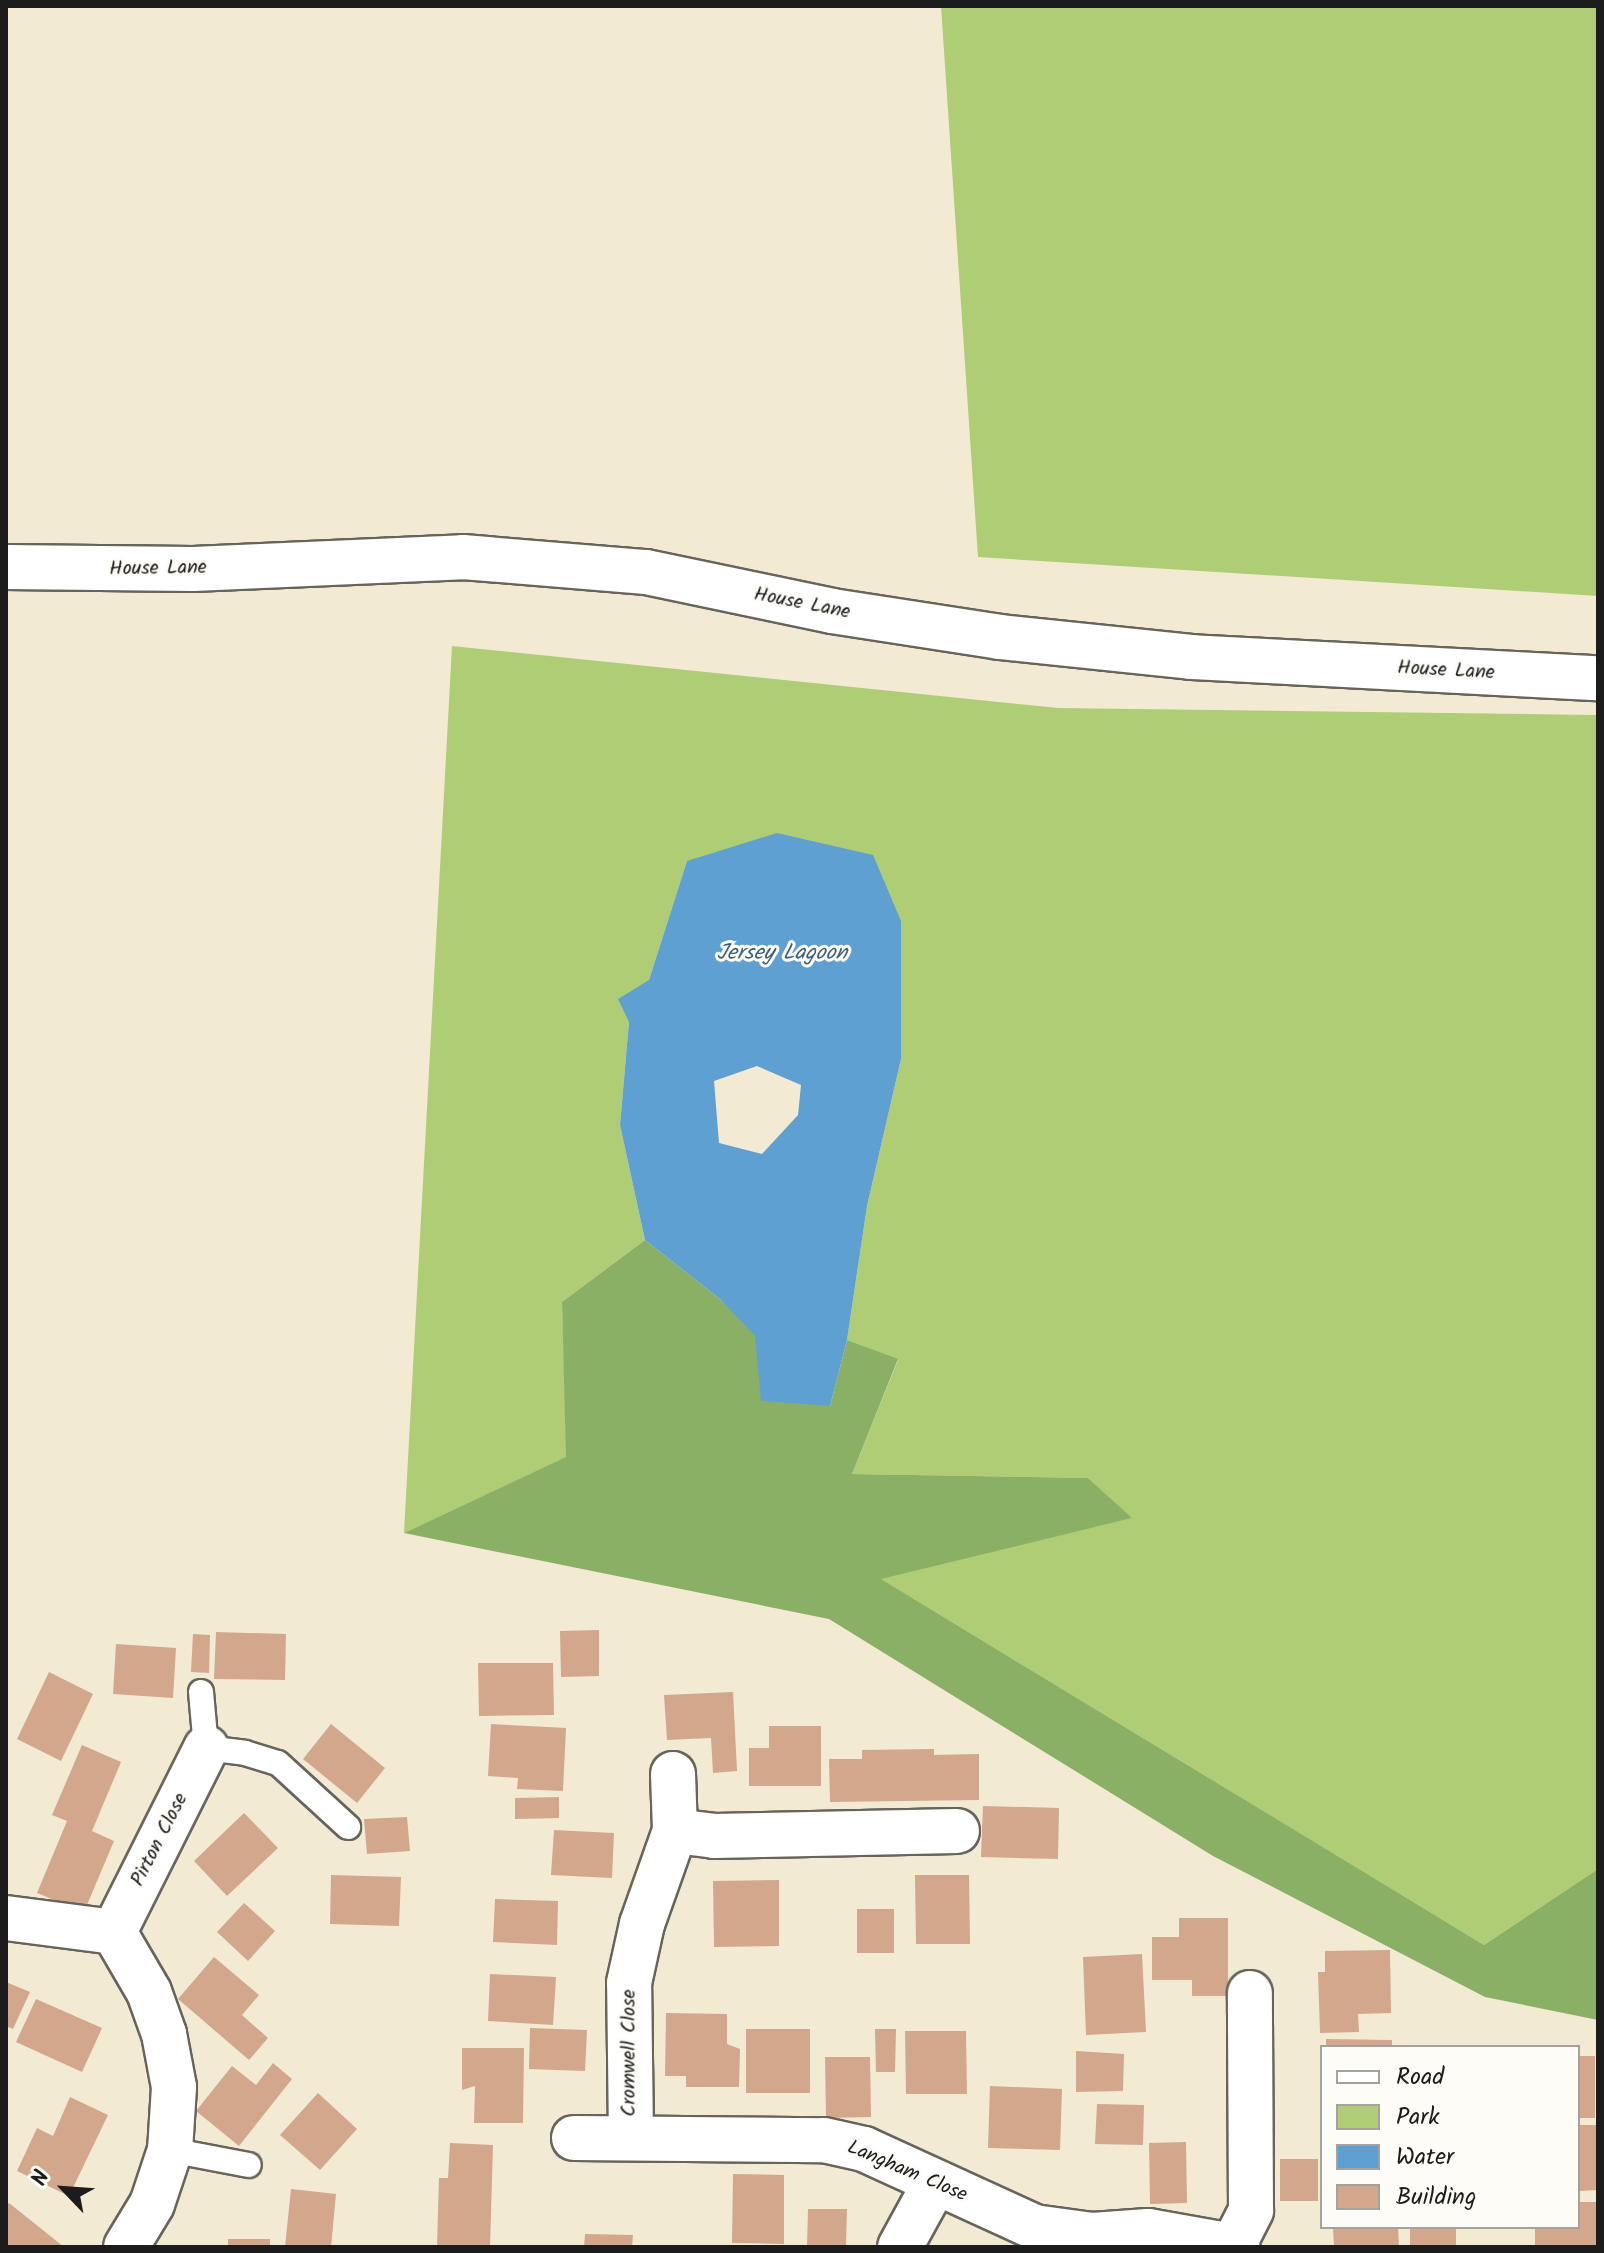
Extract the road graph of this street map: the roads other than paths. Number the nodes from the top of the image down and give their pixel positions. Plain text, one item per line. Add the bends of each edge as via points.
1 (6, 567) edge
2 (1598, 678) edge
3 (201, 1692) dead end
4 (206, 1748) junction
5 (673, 1774) dead end
6 (348, 1827) dead end
7 (675, 1831) junction
8 (957, 1831) dead end
9 (6, 1918) edge
10 (114, 1932) junction
11 (1250, 1993) dead end
12 (574, 2138) dead end
13 (631, 2138) junction
14 (170, 2150) junction
15 (249, 2165) dead end
16 (935, 2183) junction
17 (1236, 2246) edge
18 (126, 2247) edge
19 (900, 2247) edge

1 - 2 street, House Lane via 193,569 463,557 646,572 832,611 999,637 1161,654
3 - 4 lane
4 - 6 lane via 278,1763
4 - 10 street, Pirton Close
5 - 7 street, Cromwell Close
7 - 8 street via 714,1836
7 - 13 street, Cromwell Close via 642,1924 629,1983
9 - 10 street
10 - 14 street via 149,1992 164,2034 174,2087
11 - 17 street, Langham Close via 1251,2210
12 - 13 street, Langham Close
13 - 16 street, Langham Close via 824,2140 864,2149
14 - 15 lane
14 - 18 street via 152,2204
16 - 17 street, Langham Close via 1034,2227 1092,2235 1148,2231
16 - 19 street

